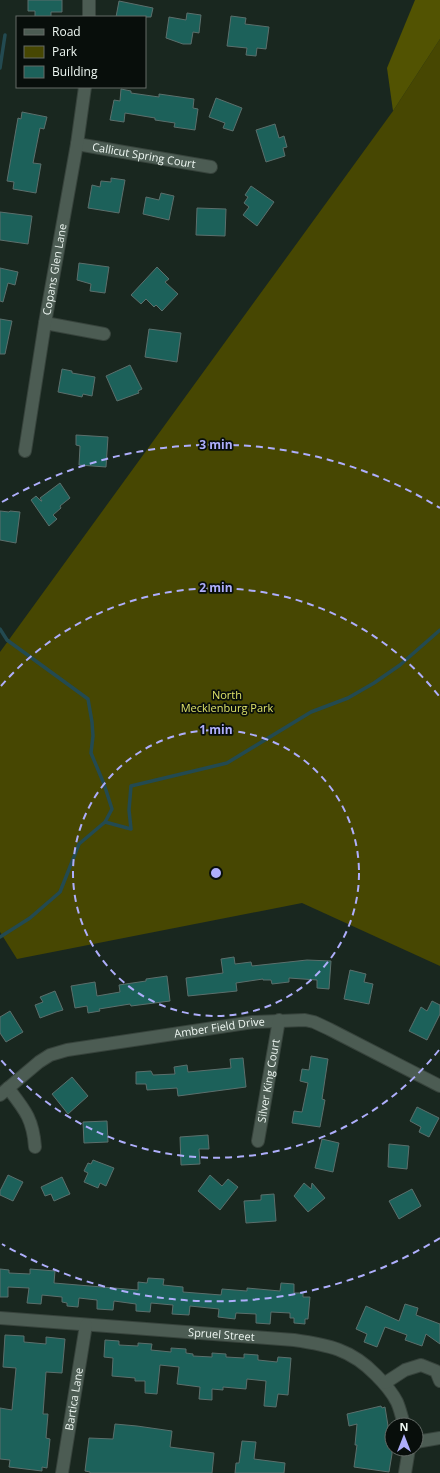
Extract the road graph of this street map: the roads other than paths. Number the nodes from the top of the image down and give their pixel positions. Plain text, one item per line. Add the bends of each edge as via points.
1 (89, 0) edge
2 (88, 16) edge
3 (85, 88) edge
4 (77, 144) junction
5 (211, 167) dead end
6 (45, 323) junction
7 (104, 334) dead end
8 (25, 451) dead end
9 (279, 1020) junction
10 (440, 1086) edge
11 (4, 1092) edge
12 (258, 1140) dead end
13 (35, 1147) dead end
14 (0, 1318) edge
15 (86, 1325) junction
16 (440, 1381) edge
17 (385, 1383) junction
18 (402, 1417) edge
19 (440, 1438) edge
20 (424, 1441) edge
21 (407, 1457) edge
22 (62, 1473) edge
23 (405, 1473) edge

1 - 2 street
3 - 4 street, Copans Glen Lane
4 - 5 street, Callicut Spring Court
4 - 6 street, Copans Glen Lane
6 - 7 street
6 - 8 street, Copans Glen Lane
9 - 10 street, Amber Field Drive via 314,1022
9 - 11 street, Amber Field Drive via 67,1050 50,1055 39,1062
9 - 12 street, Silver King Court
11 - 13 street via 28,1115
14 - 15 street, Spruel Street
15 - 17 street, Spruel Street via 294,1340 323,1345 347,1353 366,1365
15 - 22 street, Bartica Lane
16 - 17 street via 436,1371 421,1365 405,1370
17 - 18 street, Spruel Street via 397,1402
19 - 20 street
21 - 23 street

